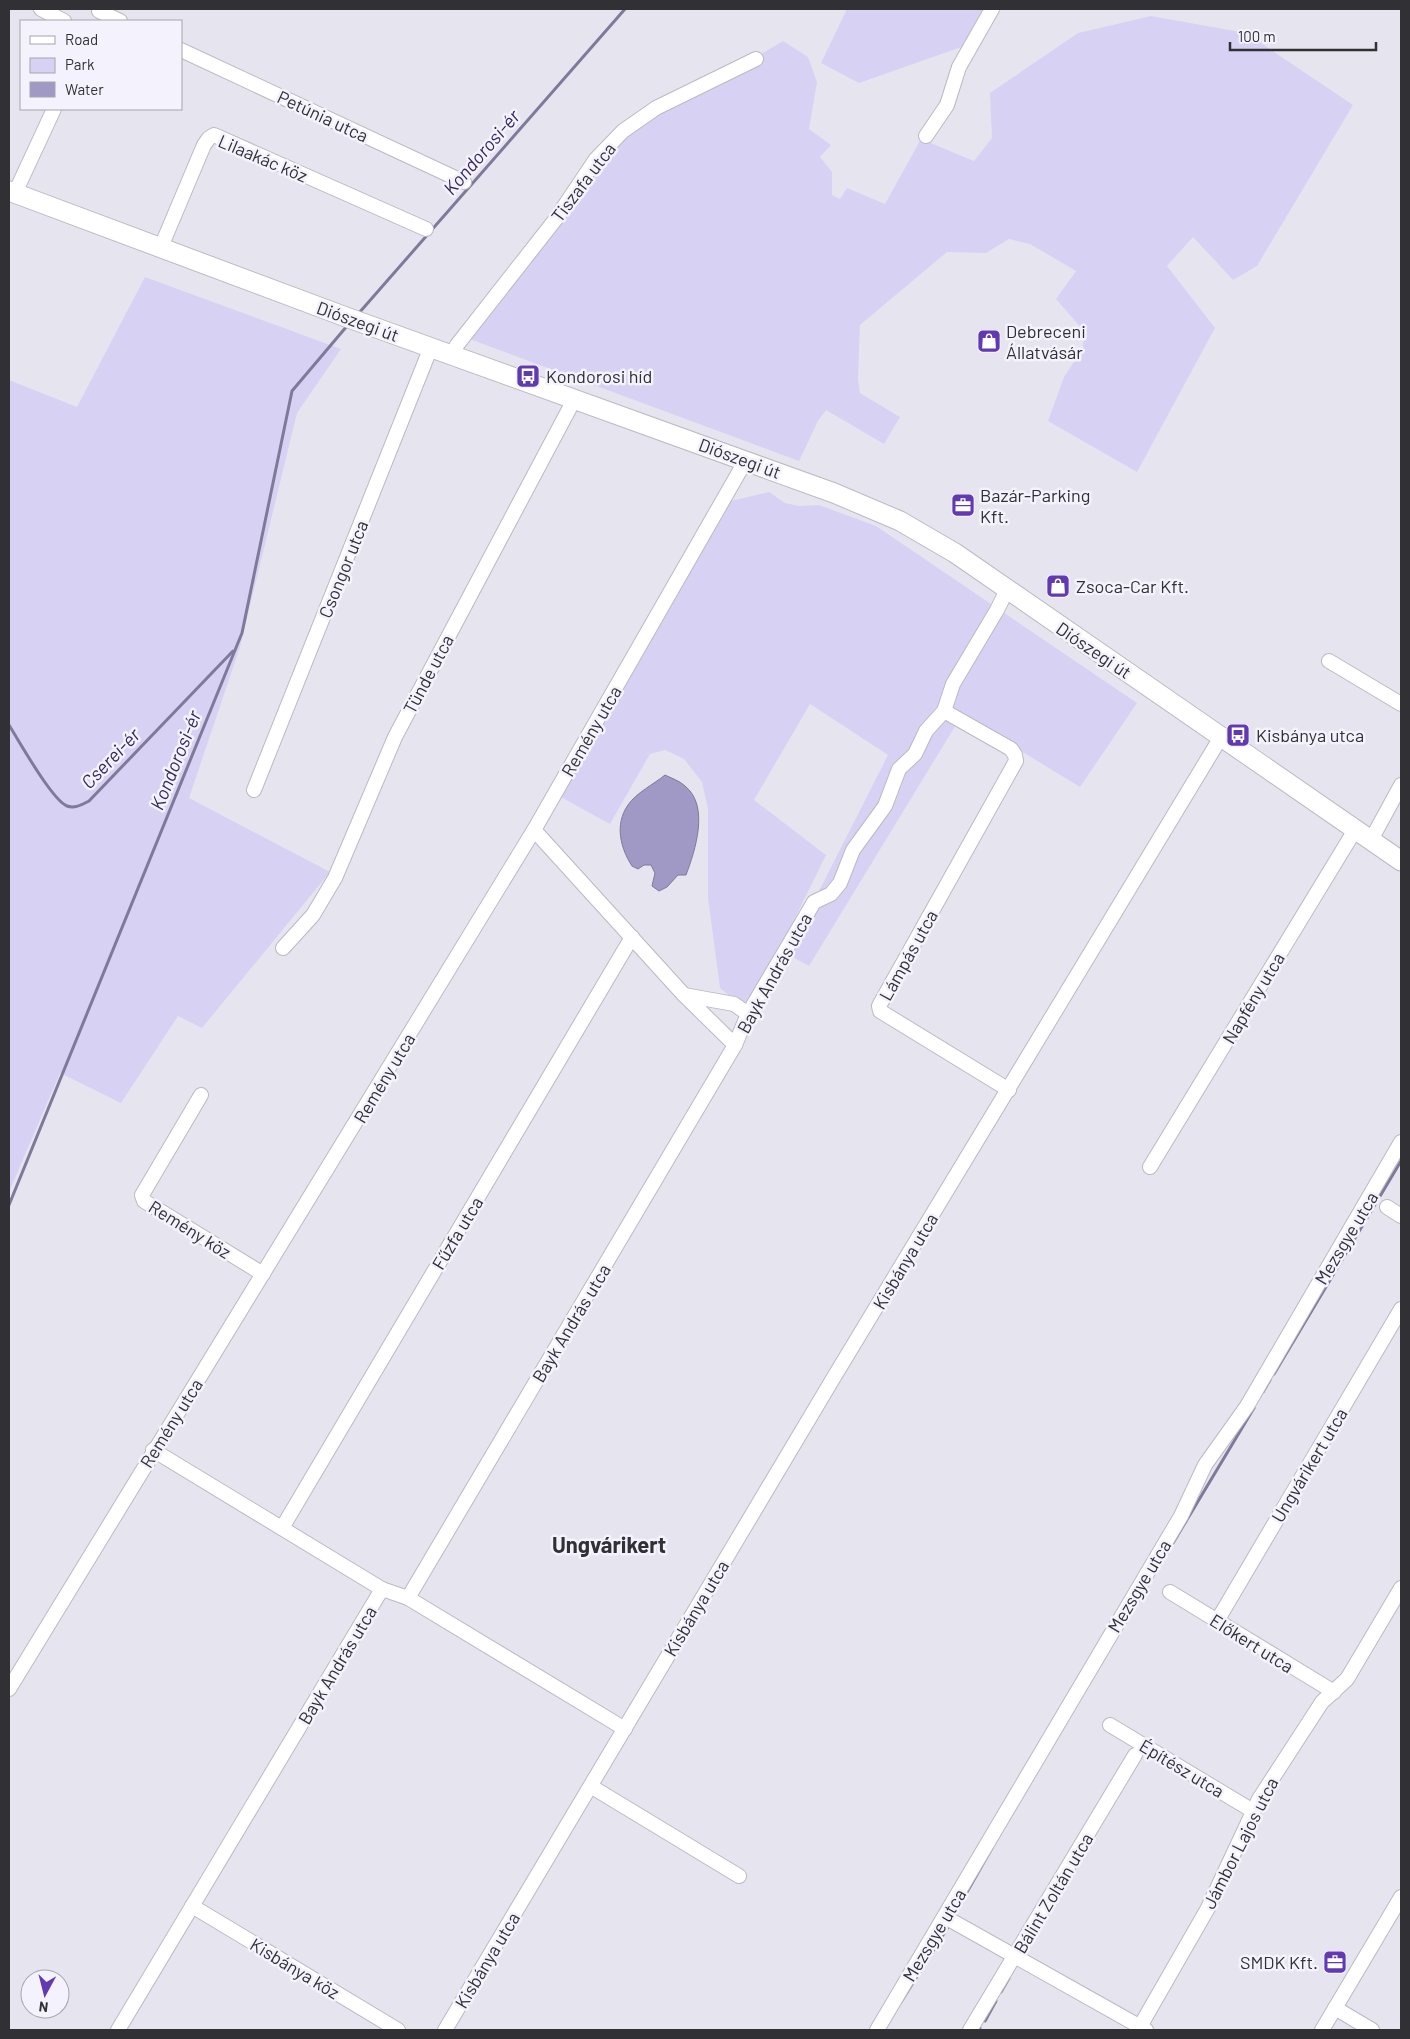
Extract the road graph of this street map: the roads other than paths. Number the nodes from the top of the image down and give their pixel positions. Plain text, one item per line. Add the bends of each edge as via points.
1 (41, 9) edge
2 (992, 9) edge
3 (97, 14) edge
4 (62, 20) edge
5 (117, 20) edge
6 (182, 50) edge
7 (756, 59) dead end
8 (53, 110) edge
9 (926, 136) dead end
10 (464, 182) dead end
11 (12, 192) edge
12 (426, 230) dead end
13 (161, 247) junction
14 (431, 347) junction
15 (452, 354) junction
16 (575, 398) junction
17 (746, 460) junction
18 (1006, 590) junction
19 (1329, 661) dead end
20 (1401, 704) edge
21 (944, 711) junction
22 (1221, 737) junction
23 (1401, 784) edge
24 (254, 790) dead end
25 (534, 830) junction
26 (1355, 830) junction
27 (1371, 840) junction
28 (1401, 861) edge
29 (632, 937) junction
30 (283, 948) dead end
31 (684, 995) junction
32 (748, 1014) junction
33 (735, 1044) junction
34 (1009, 1090) junction
35 (201, 1095) dead end
36 (1401, 1142) edge
37 (1150, 1167) dead end
38 (1386, 1207) dead end
39 (1401, 1216) edge
40 (263, 1274) junction
41 (1401, 1309) edge
42 (153, 1450) junction
43 (282, 1528) junction
44 (1401, 1588) edge
45 (382, 1589) junction
46 (1170, 1592) dead end
47 (408, 1598) junction
48 (1217, 1621) junction
49 (9, 1689) edge
50 (1334, 1692) junction
51 (1110, 1725) dead end
52 (625, 1729) junction
53 (1135, 1755) dead end
54 (592, 1787) junction
55 (1253, 1811) junction
56 (739, 1876) dead end
57 (1400, 1904) edge
58 (192, 1906) junction
59 (945, 1917) junction
60 (1014, 1956) junction
61 (1335, 2008) junction
62 (1141, 2029) edge
63 (118, 2030) edge
64 (398, 2030) edge
65 (445, 2030) edge
66 (877, 2030) edge
67 (970, 2030) edge
68 (1322, 2030) edge
69 (1372, 2030) edge

1 - 4 street
2 - 9 street via 959,67 947,105
3 - 5 street
6 - 10 street, Petúnia utca
7 - 15 street, Tiszafa utca via 656,108 623,131 596,159
8 - 11 street
11 - 13 main road, Diószegi út
12 - 13 street, Lilaakác köz via 214,135 204,146
13 - 14 main road, Diószegi út
14 - 15 main road, Diószegi út
14 - 24 street, Csongor utca
15 - 16 main road, Diószegi út
16 - 17 main road, Diószegi út
16 - 30 street, Tünde utca via 395,737 335,878 313,915
17 - 18 main road, Diószegi út via 900,521 955,553
17 - 25 street, Remény utca
18 - 21 street, Bayk András utca via 953,684
18 - 22 main road, Diószegi út
19 - 20 street
21 - 32 street, Bayk András utca via 926,730 915,754 899,768 885,806 852,850 840,883 830,894 814,902
21 - 34 street, Lámpás utca via 1011,750 1015,755 1013,767 879,1006 880,1012
22 - 26 main road, Diószegi út
22 - 34 street, Kisbánya utca
23 - 27 street
25 - 29 street
25 - 40 street, Remény utca
26 - 27 main road, Diószegi út
26 - 37 street, Napfény utca
27 - 28 main road, Diószegi út
29 - 31 street
29 - 43 street, Fűzfa utca
31 - 32 street via 734,1004
31 - 33 street
32 - 33 street, Bayk András utca
33 - 47 street, Bayk András utca
34 - 52 street, Kisbánya utca
35 - 40 street, Remény köz via 142,1195 144,1201
36 - 59 street, Mezsgye utca via 1247,1406 1205,1465 1181,1516
38 - 39 street
40 - 42 street, Remény utca
41 - 48 street, Ungvárikert utca
42 - 43 street
42 - 49 street, Remény utca
43 - 45 street
44 - 50 street, Jámbor Lajos utca via 1347,1679
45 - 47 street, Bayk András utca
45 - 58 street, Bayk András utca
46 - 48 street, Előkert utca
47 - 52 street
48 - 50 street, Előkert utca
50 - 55 street, Jámbor Lajos utca via 1322,1702 1309,1721
51 - 55 street, Építész utca
52 - 54 street, Kisbánya utca
53 - 60 street, Bálint Zoltán utca
54 - 56 street
54 - 65 street, Kisbánya utca
55 - 62 street, Jámbor Lajos utca via 1208,1908
57 - 61 street
58 - 63 street, Bayk András utca
58 - 64 street, Kisbánya köz
59 - 60 street
59 - 66 street, Mezsgye utca
60 - 62 street
60 - 67 street, Bálint Zoltán utca
61 - 68 street
61 - 69 street

